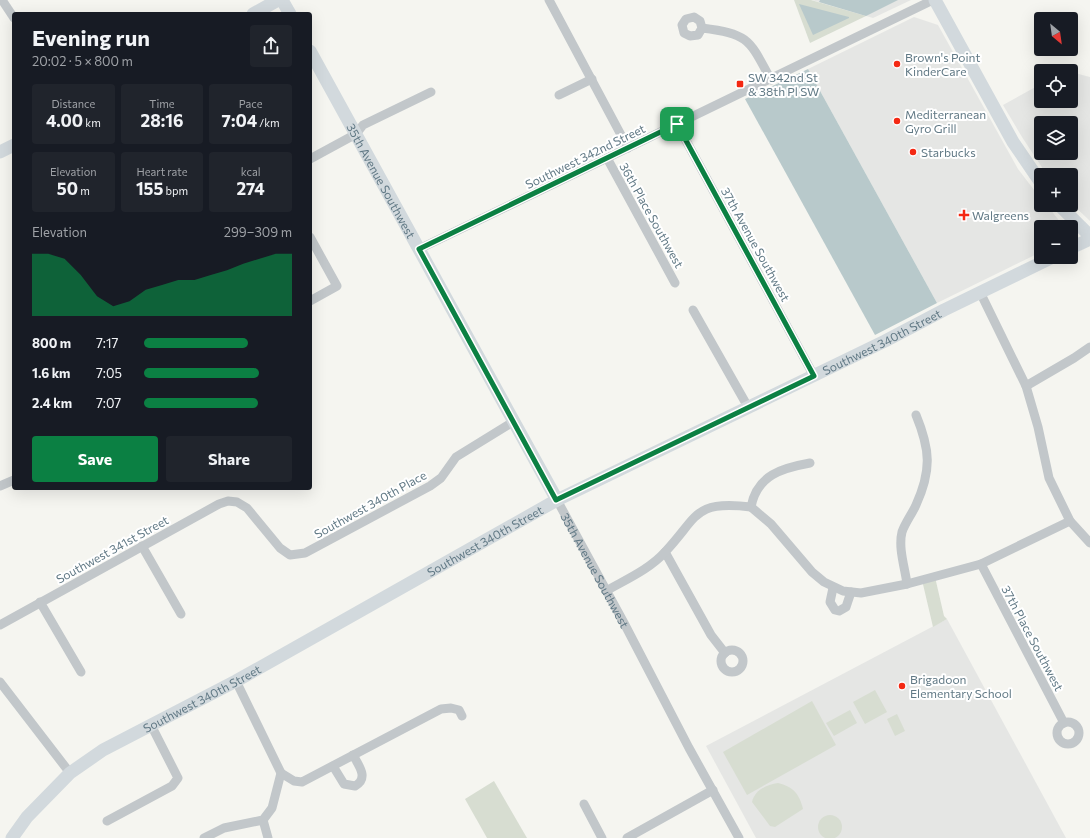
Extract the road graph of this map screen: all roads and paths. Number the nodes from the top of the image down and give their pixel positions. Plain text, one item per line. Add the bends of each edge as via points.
1 (2, 0) edge
2 (278, 0) edge
3 (282, 0) edge
4 (549, 0) edge
5 (934, 0) edge
6 (257, 12) edge
7 (289, 12) edge
8 (12, 15) edge
9 (702, 28) dead end
10 (312, 55) edge
11 (592, 79) junction
12 (771, 80) junction
13 (431, 92) dead end
14 (560, 95) dead end
15 (677, 124) junction
16 (356, 134) junction
17 (12, 146) edge
18 (628, 148) junction
19 (0, 152) edge
20 (312, 158) edge
21 (607, 158) junction
22 (1034, 173) edge
23 (1066, 212) edge
24 (1090, 236) edge
25 (1090, 239) edge
26 (312, 242) edge
27 (1078, 245) edge
28 (419, 249) junction
29 (1038, 264) edge
30 (675, 283) dead end
31 (980, 292) junction
32 (312, 300) edge
33 (693, 310) dead end
34 (1090, 347) edge
35 (814, 376) junction
36 (1026, 386) junction
37 (748, 408) junction
38 (916, 415) dead end
39 (513, 422) junction
40 (810, 463) dead end
41 (12, 481) edge
42 (0, 486) edge
43 (556, 500) junction
44 (237, 502) joint
45 (750, 507) junction
46 (1070, 521) junction
47 (1090, 543) edge
48 (142, 546) junction
49 (665, 552) junction
50 (980, 564) junction
51 (907, 584) junction
52 (833, 588) junction
53 (606, 591) junction
54 (847, 591) junction
55 (40, 602) junction
56 (181, 614) dead end
57 (0, 625) edge
58 (725, 653) dead end
59 (81, 672) dead end
60 (236, 681) junction
61 (0, 682) edge
62 (462, 716) dead end
63 (1064, 723) dead end
64 (151, 725) junction
65 (353, 755) junction
66 (333, 766) junction
67 (70, 773) junction
68 (281, 773) junction
69 (713, 790) junction
70 (584, 804) dead end
71 (263, 820) junction
72 (107, 821) dead end
73 (12, 838) edge
74 (204, 838) edge
75 (268, 838) edge
76 (602, 838) edge
77 (626, 838) edge
78 (739, 838) edge

1 - 8 street
2 - 6 main road
3 - 7 main road
4 - 11 street, 36th Place Southwest
5 - 12 street, Southwest 342nd Street
5 - 22 main road via 1013,142
9 - 12 street via 729,32 752,45
10 - 16 main road, 35th Avenue Southwest
11 - 14 street
11 - 18 street, 36th Place Southwest
12 - 15 street, Southwest 342nd Street
13 - 16 street via 363,125
15 - 18 street, Southwest 342nd Street
15 - 35 street, 37th Avenue Southwest
16 - 20 street
16 - 28 main road, 35th Avenue Southwest
17 - 19 main road
18 - 21 street, Southwest 342nd Street
21 - 28 street, Southwest 342nd Street
21 - 30 street, 36th Place Southwest
23 - 24 main road
25 - 27 main road
26 - 32 street via 337,286
28 - 39 main road, 35th Avenue Southwest
29 - 31 main road, Southwest 340th Street
31 - 35 main road, Southwest 340th Street
31 - 36 street
33 - 37 street
34 - 36 street
35 - 37 main road, Southwest 340th Street
36 - 46 street via 1049,478
37 - 43 main road, Southwest 340th Street
38 - 51 street via 928,451 928,472 920,496 902,532
39 - 43 main road, 35th Avenue Southwest
39 - 44 street, Southwest 340th Place via 456,457 441,478 430,486 304,553 290,555 280,548 248,508
40 - 45 street via 789,467 772,476 757,488
41 - 42 street
43 - 53 street, 35th Avenue Southwest
43 - 60 main road, Southwest 340th Street
44 - 48 street, Southwest 341st Street via 218,504
45 - 49 street via 726,504 695,515
45 - 52 street via 770,524 812,572
46 - 47 street
46 - 50 street
48 - 55 street, Southwest 341st Street
48 - 56 street
49 - 53 street via 634,575
49 - 58 street via 711,635
50 - 51 street
50 - 63 street, 37th Place Southwest
51 - 54 street via 861,593
52 - 54 street
52 - 54 street via 830,602 837,610 846,607
53 - 69 street, 35th Avenue Southwest
55 - 57 street, Southwest 341st Street
55 - 59 street
60 - 64 main road, Southwest 340th Street
60 - 68 street
61 - 67 street
62 - 65 street via 458,710 441,709
64 - 67 main road, Southwest 340th Street via 103,750
64 - 72 street via 178,778 172,786
65 - 66 street
65 - 66 street via 363,774 361,781 355,786 344,784
66 - 68 street via 302,782 294,781
67 - 73 main road, Southwest 340th Street via 27,817
68 - 71 street via 272,808
69 - 77 street
69 - 78 street, 35th Avenue Southwest
70 - 76 street
71 - 74 street via 224,828
71 - 75 street

